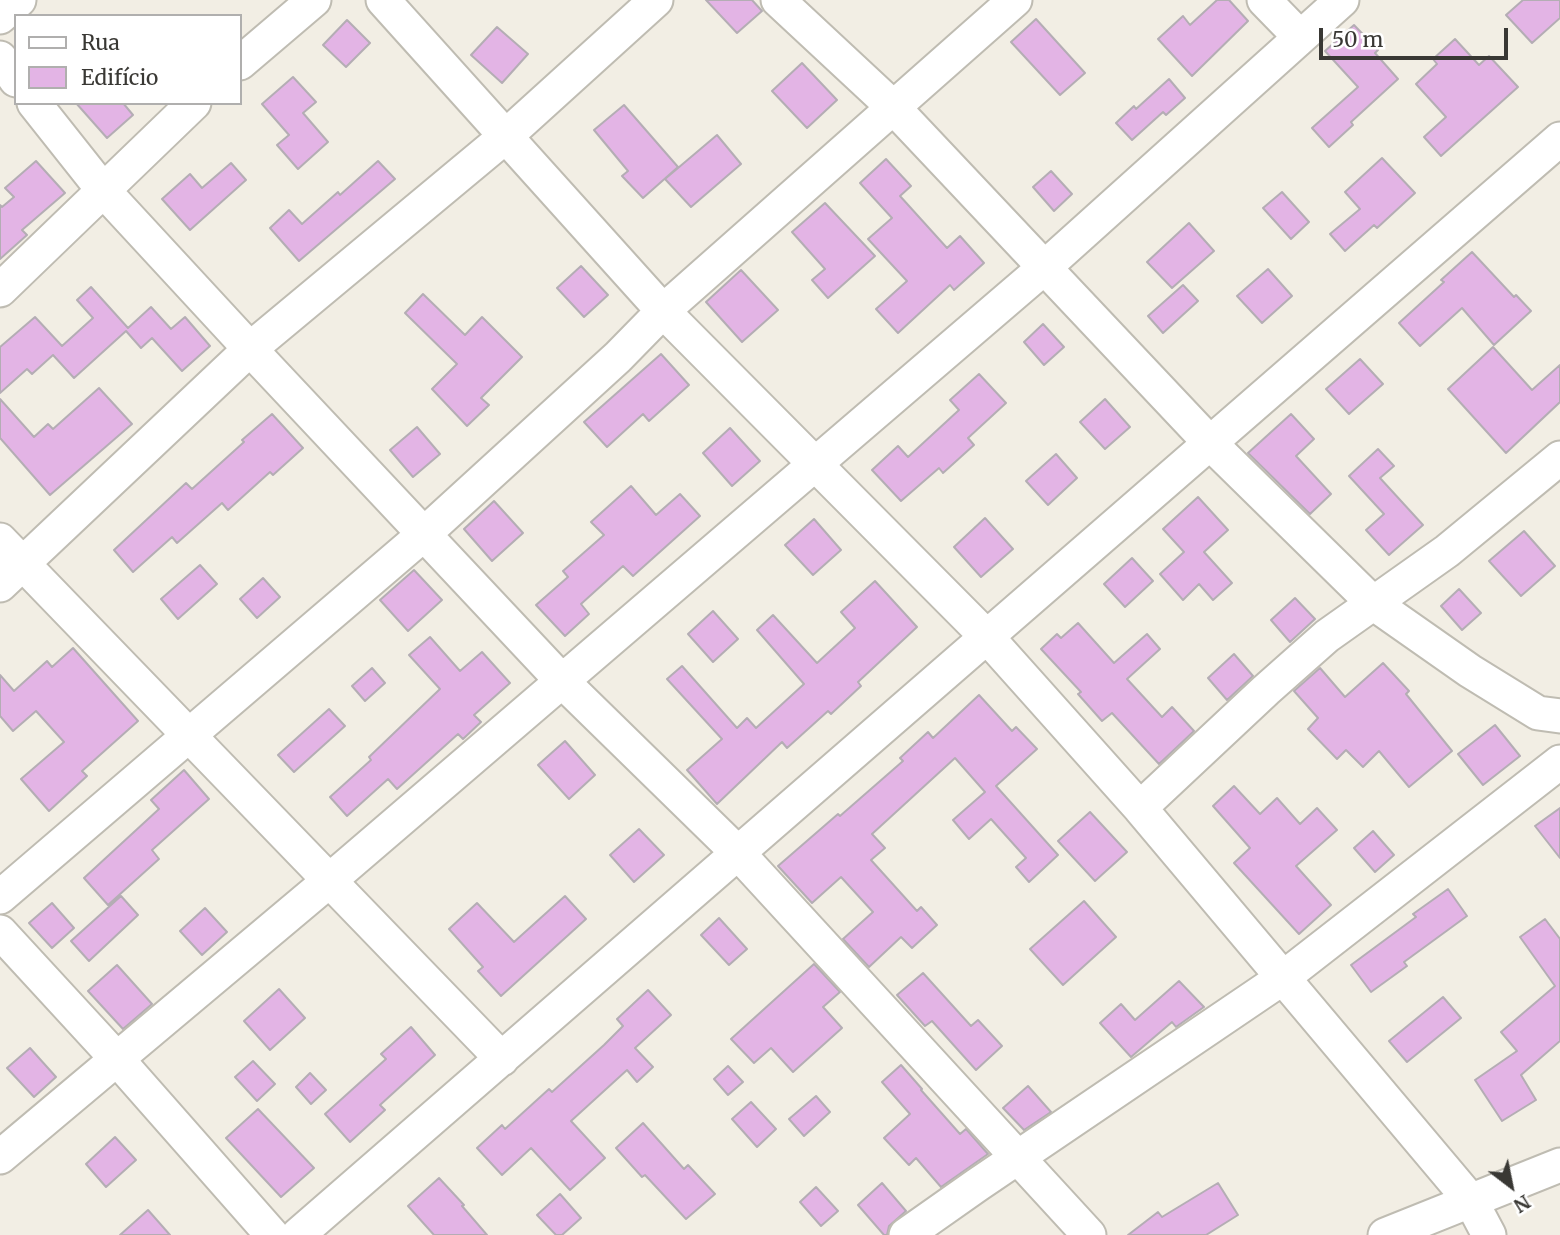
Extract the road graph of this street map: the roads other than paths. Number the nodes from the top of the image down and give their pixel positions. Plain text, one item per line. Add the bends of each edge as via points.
1 (19, 0) edge
2 (314, 0) edge
3 (383, 0) edge
4 (656, 0) edge
5 (778, 0) edge
6 (1015, 0) edge
7 (1264, 0) edge
8 (1342, 0) edge
9 (0, 17) edge
10 (1300, 37) junction
11 (0, 58) edge
12 (242, 61) edge
13 (14, 77) edge
14 (36, 105) edge
15 (192, 105) edge
16 (893, 107) junction
17 (506, 136) junction
18 (1560, 139) edge
19 (103, 190) junction
20 (1045, 267) junction
21 (0, 290) edge
22 (663, 311) junction
23 (250, 349) junction
24 (1211, 444) junction
25 (1560, 458) edge
26 (815, 464) junction
27 (423, 535) junction
28 (0, 540) edge
29 (11, 575) edge
30 (1373, 603) junction
31 (988, 638) junction
32 (562, 681) junction
33 (1560, 716) edge
34 (190, 735) junction
35 (1560, 762) edge
36 (1140, 808) junction
37 (739, 854) junction
38 (330, 880) junction
39 (0, 897) edge
40 (0, 932) edge
41 (1284, 977) junction
42 (117, 1059) junction
43 (502, 1059) junction
44 (1019, 1156) junction
45 (0, 1157) edge
46 (1560, 1165) edge
47 (1471, 1201) junction
48 (272, 1235) edge
49 (298, 1235) edge
50 (906, 1235) edge
51 (1089, 1235) edge
52 (1385, 1235) edge
53 (1489, 1235) edge

1 - 9 street
2 - 12 street
3 - 17 street
4 - 17 street
5 - 16 street
6 - 16 street
7 - 10 street
8 - 10 street
10 - 20 street
11 - 13 street
14 - 19 street
15 - 19 street
16 - 20 street
16 - 22 street
17 - 22 street
17 - 23 street
18 - 24 street
19 - 21 street
19 - 23 street
20 - 24 street
20 - 26 street
22 - 26 street
22 - 27 street
23 - 27 street
23 - 29 street
24 - 30 street
24 - 31 street
25 - 30 street via 1447,551
26 - 31 street
26 - 32 street
27 - 32 street
27 - 34 street
28 - 29 street
29 - 34 street
30 - 33 street via 1538,713
30 - 36 street via 1306,654
31 - 36 street
31 - 37 street
32 - 37 street
32 - 38 street
34 - 38 street
34 - 39 street
35 - 41 street
36 - 41 street
37 - 43 street
37 - 44 street
38 - 42 street
38 - 43 street
40 - 42 street
41 - 44 street
41 - 47 street
42 - 45 street
42 - 48 street
43 - 49 street
44 - 50 street
44 - 51 street
46 - 47 street
47 - 52 street
47 - 53 street

